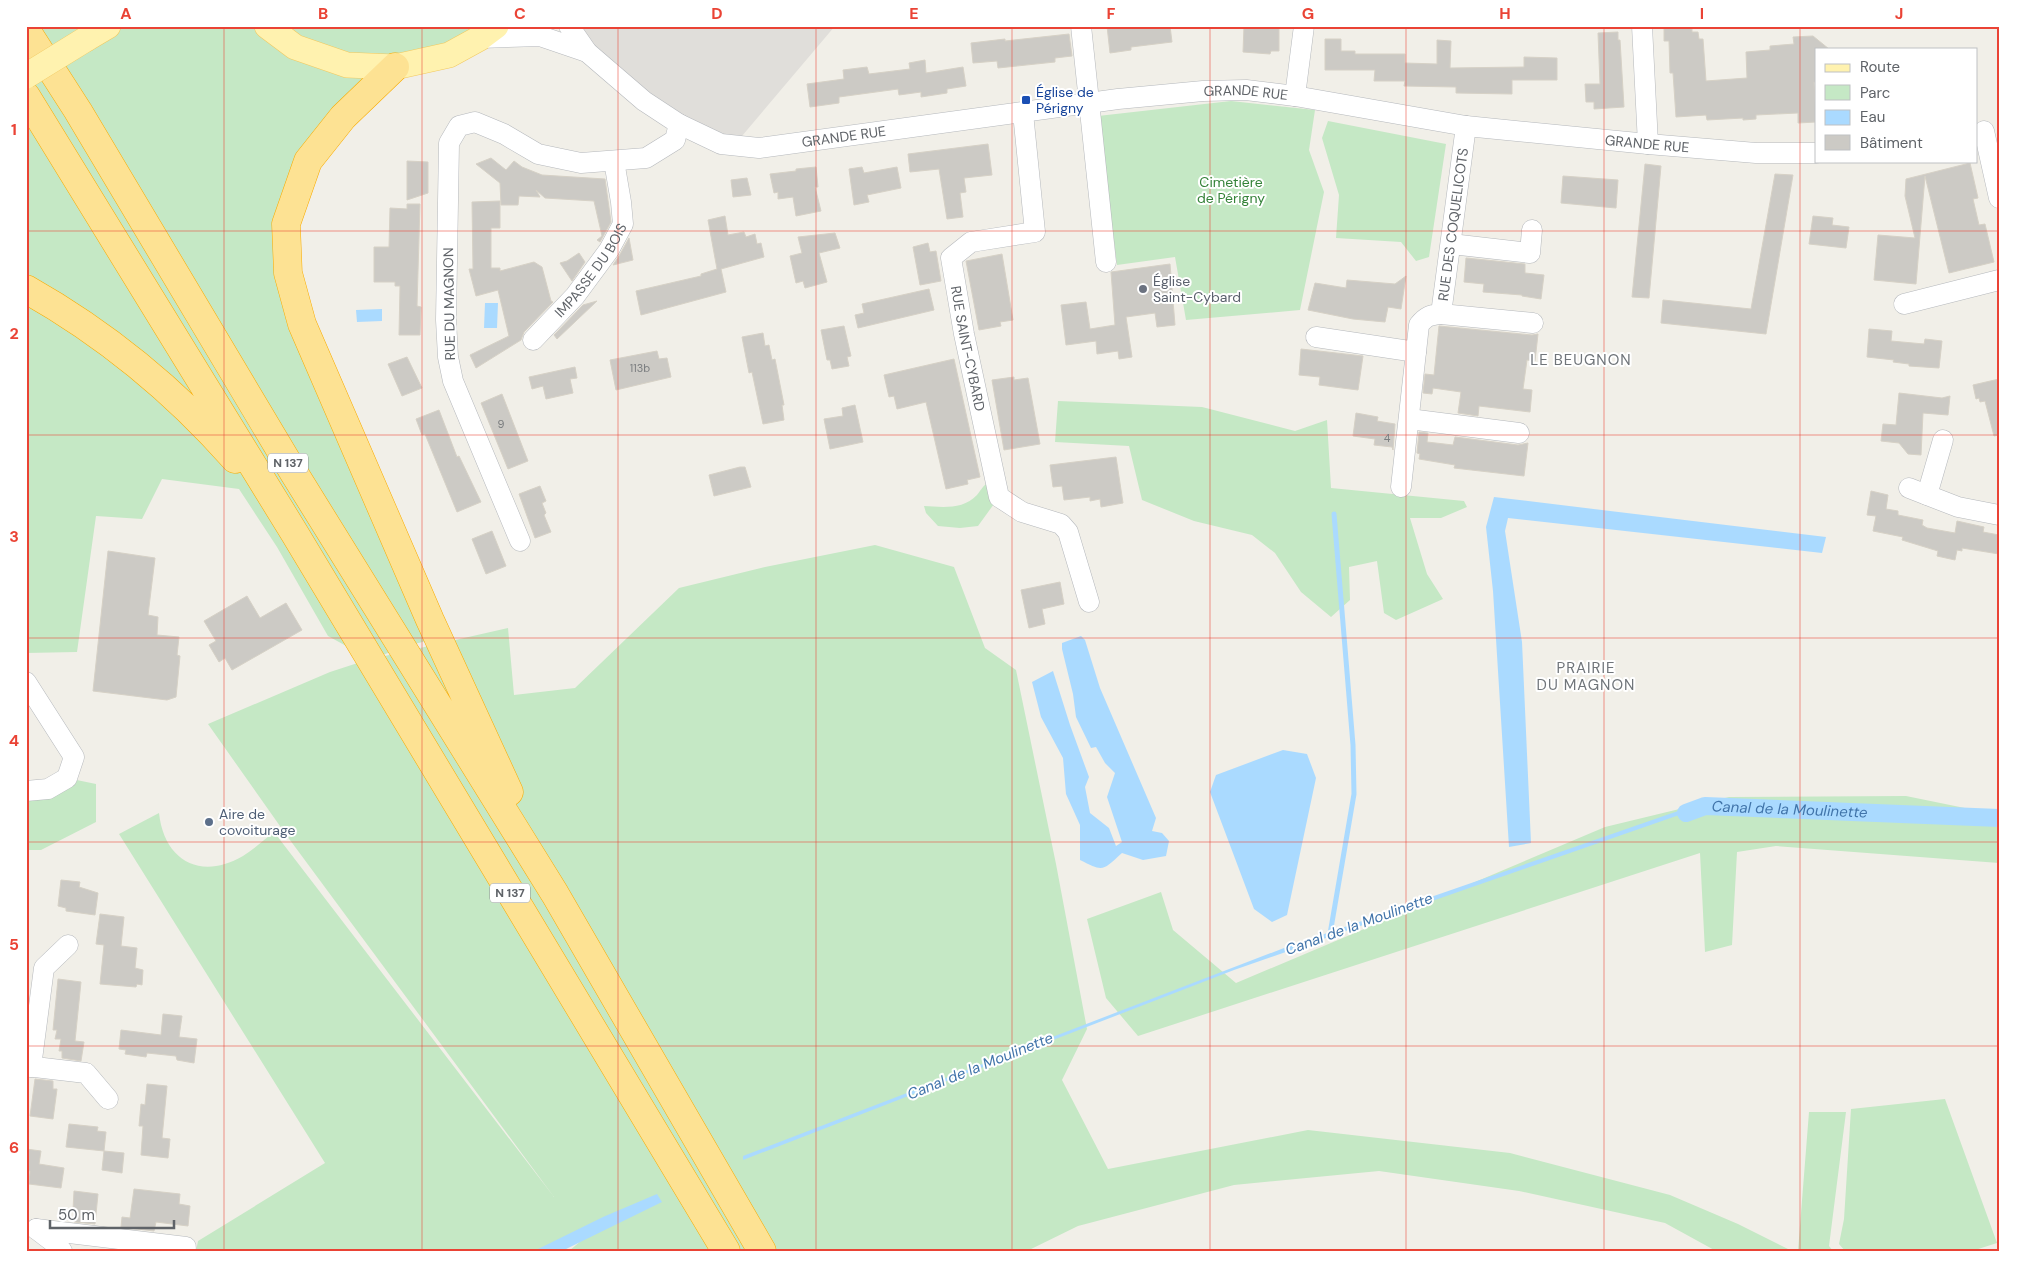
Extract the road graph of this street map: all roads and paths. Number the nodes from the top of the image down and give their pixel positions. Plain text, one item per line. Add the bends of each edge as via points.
1 (108, 26) edge
2 (267, 26) edge
3 (569, 26) edge
4 (1081, 26) edge
5 (1304, 26) edge
6 (1642, 26) edge
7 (26, 30) edge
8 (488, 32) edge
9 (587, 52) junction
10 (395, 67) junction
11 (26, 76) edge
12 (26, 96) edge
13 (1295, 96) junction
14 (1090, 103) junction
15 (1023, 113) junction
16 (679, 124) junction
17 (1466, 126) junction
18 (1986, 131) edge
19 (1648, 144) junction
20 (1815, 153) edge
21 (614, 161) junction
22 (1999, 198) edge
23 (1532, 230) dead end
24 (1451, 244) junction
25 (1106, 262) dead end
26 (1999, 280) edge
27 (26, 289) edge
28 (1904, 304) dead end
29 (1441, 314) junction
30 (1533, 323) dead end
31 (1316, 337) dead end
32 (533, 340) dead end
33 (1416, 352) junction
34 (1409, 419) junction
35 (1519, 432) dead end
36 (1943, 440) dead end
37 (1401, 487) dead end
38 (1999, 515) edge
39 (295, 534) junction
40 (520, 541) dead end
41 (1090, 602) dead end
42 (26, 682) edge
43 (26, 791) edge
44 (555, 894) junction
45 (68, 944) dead end
46 (29, 1066) edge
47 (108, 1099) dead end
48 (31, 1228) edge
49 (186, 1247) dead end
50 (62, 1251) edge
51 (726, 1251) edge
52 (762, 1251) edge

1 - 11 main road, bridge
2 - 10 main road via 295,47 347,65
3 - 9 street, GRANDE RUE
4 - 14 street
5 - 13 street
6 - 19 street
7 - 44 highway, N 137 via 78,111 294,473
8 - 9 street, GRANDE RUE via 540,36
8 - 10 main road via 449,55
9 - 16 street, GRANDE RUE via 644,101
10 - 44 highway, N 137 via 343,117 308,161 286,224 288,274 302,324 426,611
12 - 39 highway, N 137
13 - 14 street, GRANDE RUE via 1246,90 1203,91
13 - 17 street, GRANDE RUE
14 - 15 street, GRANDE RUE
14 - 25 street
15 - 16 street, GRANDE RUE via 759,148 721,144
15 - 41 street, RUE SAINT-CYBARD via 1035,232 971,242 951,258 999,497 1022,512 1060,524 1068,532
16 - 21 street via 675,140 646,158
17 - 19 street, GRANDE RUE
17 - 24 street, RUE DES COQUELICOTS
18 - 22 street
19 - 20 street, GRANDE RUE via 1756,153
21 - 32 street, IMPASSE DU BOIS via 623,224 609,250 575,296
21 - 40 street, RUE DU MAGNON via 581,163 538,154 475,122 459,126 449,144 448,357 453,381
23 - 24 street via 1530,252
24 - 29 street, RUE DES COQUELICOTS
26 - 28 street
27 - 39 highway via 57,306 102,338 184,405 243,468
29 - 30 street
29 - 33 street, RUE DES COQUELICOTS via 1430,315 1419,325
31 - 33 street
33 - 34 street, RUE DES COQUELICOTS
34 - 35 street
34 - 37 street, RUE DES COQUELICOTS
36 - 38 street via 1918,491 1958,507
39 - 51 highway, N 137
42 - 43 street via 74,757 67,778 48,789
44 - 52 highway, N 137
45 - 46 street via 44,968
46 - 47 street via 86,1073
48 - 49 street
48 - 50 street

